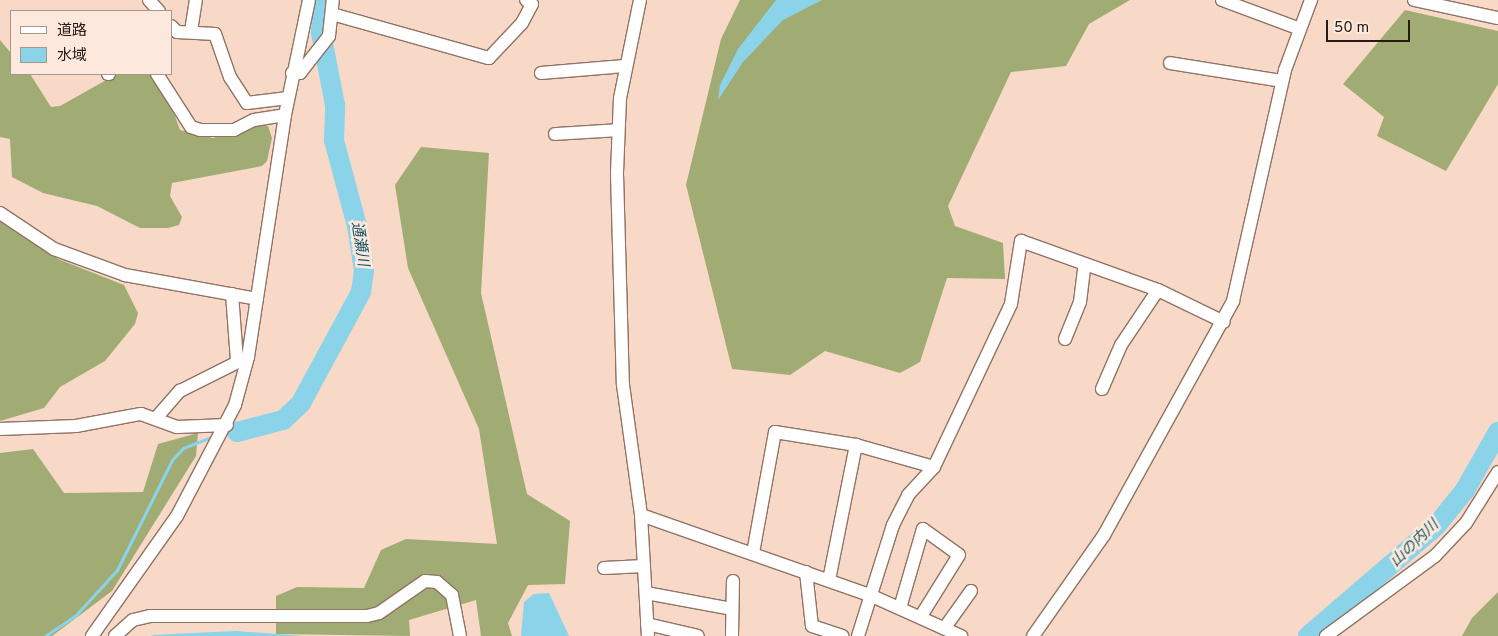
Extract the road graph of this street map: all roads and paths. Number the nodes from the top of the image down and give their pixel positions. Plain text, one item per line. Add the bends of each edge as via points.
1 (149, 0) edge
2 (196, 0) edge
3 (309, 0) edge
4 (333, 0) edge
5 (526, 0) edge
6 (640, 0) edge
7 (1222, 0) edge
8 (1312, 0) edge
9 (1414, 0) edge
10 (157, 10) edge
11 (332, 14) junction
12 (1498, 18) edge
13 (172, 27) edge
14 (1300, 30) junction
15 (191, 31) junction
16 (300, 39) junction
17 (321, 44) junction
18 (1170, 63) dead end
19 (625, 66) junction
20 (292, 73) junction
21 (541, 74) dead end
22 (158, 75) edge
23 (1282, 81) junction
24 (288, 98) junction
25 (285, 115) junction
26 (618, 130) junction
27 (555, 134) dead end
28 (0, 214) edge
29 (1085, 264) junction
30 (1158, 290) junction
31 (232, 294) junction
32 (257, 299) junction
33 (1224, 322) junction
34 (1066, 339) dead end
35 (242, 358) junction
36 (1102, 389) dead end
37 (156, 417) junction
38 (227, 426) junction
39 (0, 429) edge
40 (856, 445) junction
41 (934, 467) junction
42 (1498, 472) edge
43 (642, 515) junction
44 (753, 553) junction
45 (644, 566) junction
46 (604, 568) dead end
47 (806, 572) junction
48 (829, 580) junction
49 (733, 581) dead end
50 (971, 591) dead end
51 (646, 593) junction
52 (872, 596) junction
53 (900, 608) junction
54 (732, 609) junction
55 (921, 616) junction
56 (946, 626) junction
57 (648, 630) edge
58 (92, 636) edge
59 (115, 636) edge
60 (460, 636) edge
61 (698, 636) edge
62 (732, 636) edge
63 (842, 636) edge
64 (858, 636) edge
65 (961, 636) edge
66 (1032, 636) edge
67 (1326, 636) edge

1 - 10 street
2 - 15 street
3 - 16 street
4 - 11 street
5 - 11 street via 532,4 522,23 489,58
6 - 19 street
7 - 14 street
8 - 14 street
9 - 12 street
11 - 17 street
13 - 15 street via 177,32
14 - 23 street
15 - 24 street via 215,34 230,77 247,103
16 - 17 street
16 - 20 street
17 - 20 street via 300,73
18 - 23 street
19 - 21 street
19 - 26 street
20 - 24 street
22 - 25 street via 191,127 200,130 234,130 254,120
23 - 33 street via 1246,257
24 - 25 street
25 - 32 street
26 - 27 street
26 - 43 street via 623,385
28 - 31 street via 54,249 125,275
29 - 30 street
29 - 34 street via 1080,302
29 - 41 street via 1021,241 1011,304
30 - 33 street
30 - 36 street via 1121,345
31 - 32 street
31 - 35 street
32 - 35 street
33 - 66 street via 1104,535
35 - 37 street via 180,391
35 - 38 street
37 - 38 street via 177,426
37 - 39 street via 141,414 76,426
38 - 58 street via 160,543
40 - 41 street
40 - 44 street via 775,432
40 - 48 street
41 - 52 street via 908,495 893,525
42 - 67 street via 1466,523 1435,556
43 - 44 street
43 - 45 street
44 - 47 street
45 - 46 street
45 - 51 street
47 - 48 street
47 - 63 street via 812,626
48 - 52 street
49 - 54 street
50 - 56 street
51 - 54 street
51 - 57 street
52 - 53 street
52 - 64 street
53 - 55 street
53 - 55 street via 923,530 959,554
54 - 62 street
55 - 56 street
56 - 65 street
57 - 61 street
59 - 60 street via 133,620 150,616 367,616 379,613 425,581 442,585 452,595

